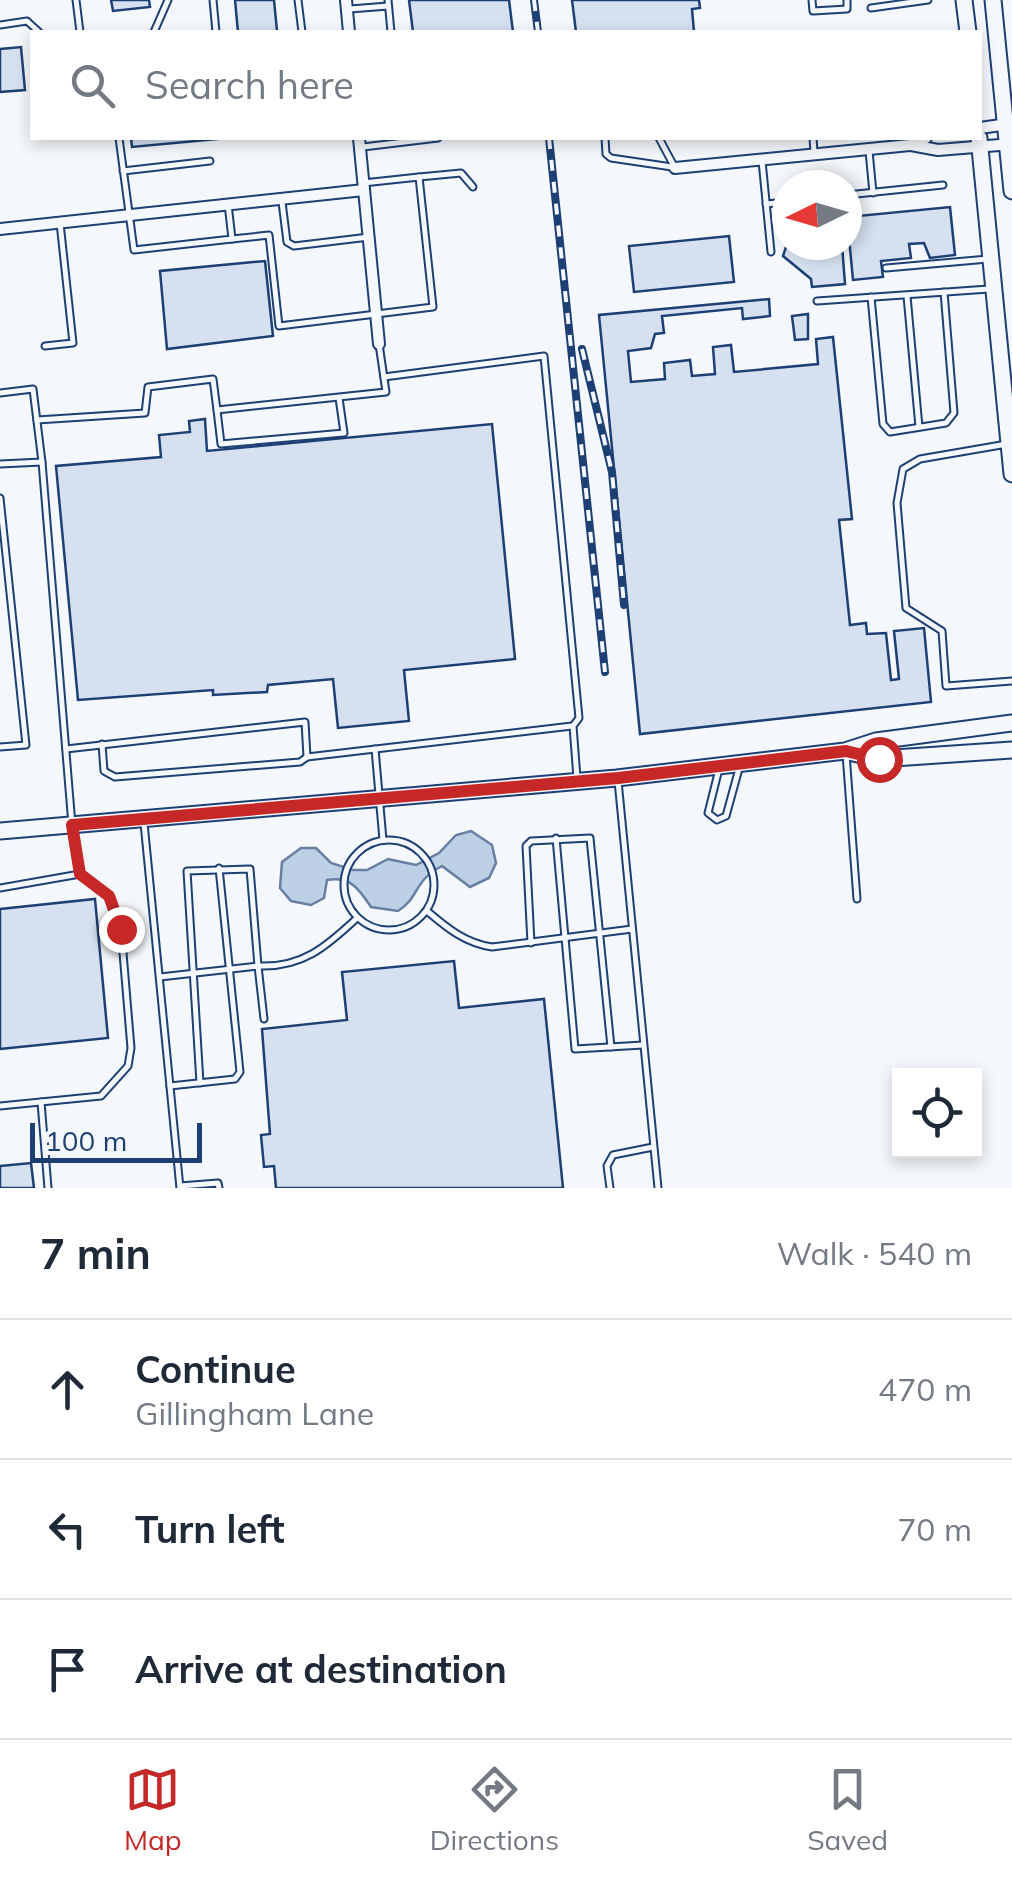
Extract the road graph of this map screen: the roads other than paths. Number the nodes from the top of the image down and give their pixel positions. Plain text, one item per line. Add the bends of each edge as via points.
1 (76, 0) edge
2 (168, 0) edge
3 (213, 0) edge
4 (298, 0) edge
5 (812, 0) edge
6 (846, 0) edge
7 (928, 0) edge
8 (964, 0) edge
9 (993, 0) edge
10 (388, 3) edge
11 (346, 5) edge
12 (871, 8) dead end
13 (0, 25) edge
14 (36, 30) edge
15 (80, 30) edge
16 (155, 30) edge
17 (216, 30) edge
18 (302, 30) edge
19 (349, 30) edge
20 (391, 30) edge
21 (968, 30) edge
22 (1009, 124) edge
23 (982, 128) edge
24 (120, 140) edge
25 (407, 140) edge
26 (605, 140) edge
27 (660, 140) edge
28 (813, 140) edge
29 (921, 140) edge
30 (980, 142) edge
31 (360, 143) edge
32 (1010, 144) edge
33 (910, 145) junction
34 (869, 149) junction
35 (814, 155) junction
36 (210, 161) dead end
37 (762, 161) junction
38 (675, 168) junction
39 (123, 172) junction
40 (419, 177) junction
41 (364, 186) junction
42 (943, 186) dead end
43 (473, 187) dead end
44 (1012, 191) edge
45 (873, 193) junction
46 (862, 194) edge
47 (282, 199) junction
48 (772, 203) edge
49 (228, 204) junction
50 (766, 204) junction
51 (128, 215) junction
52 (60, 223) junction
53 (0, 229) edge
54 (369, 236) junction
55 (232, 239) junction
56 (771, 252) dead end
57 (992, 258) junction
58 (886, 268) dead end
59 (1012, 287) edge
60 (994, 289) junction
61 (944, 292) junction
62 (907, 295) junction
63 (870, 298) junction
64 (817, 301) dead end
65 (376, 315) junction
66 (379, 344) joint
67 (45, 346) dead end
68 (384, 377) junction
69 (0, 393) edge
70 (339, 397) junction
71 (216, 410) junction
72 (37, 420) junction
73 (919, 427) junction
74 (1011, 443) edge
75 (42, 462) junction
76 (0, 464) edge
77 (1012, 474) edge
78 (0, 498) edge
79 (1012, 681) edge
80 (1012, 722) edge
81 (574, 726) junction
82 (102, 744) junction
83 (0, 748) edge
84 (66, 749) junction
85 (375, 749) junction
86 (1012, 750) edge
87 (846, 751) junction
88 (307, 757) junction
89 (740, 764) junction
90 (720, 766) junction
91 (618, 778) junction
92 (577, 781) junction
93 (378, 798) junction
94 (144, 819) junction
95 (72, 825) junction
96 (0, 831) edge
97 (556, 838) junction
98 (382, 840) junction
99 (219, 868) junction
100 (80, 874) junction
101 (0, 888) edge
102 (857, 899) dead end
103 (426, 910) junction
104 (357, 918) junction
105 (632, 930) junction
106 (599, 934) junction
107 (562, 939) junction
108 (531, 943) junction
109 (258, 966) junction
110 (229, 970) junction
111 (191, 974) junction
112 (159, 978) junction
113 (264, 1020) dead end
114 (643, 1046) junction
115 (611, 1047) junction
116 (200, 1082) junction
117 (170, 1086) junction
118 (41, 1102) junction
119 (0, 1106) edge
120 (652, 1147) junction
121 (180, 1187) edge
122 (48, 1188) edge
123 (219, 1188) edge
124 (610, 1188) edge
125 (658, 1188) edge

1 - 15 lane
2 - 16 lane
3 - 17 lane
4 - 18 lane
5 - 6 lane via 813,11 848,10
7 - 12 lane
8 - 21 street
9 - 22 street
10 - 11 lane
10 - 20 lane
11 - 19 street
13 - 14 lane via 26,22
22 - 23 street
22 - 32 street
24 - 39 lane
25 - 31 lane
26 - 38 lane via 611,158
27 - 38 lane
28 - 35 lane
29 - 33 street
30 - 32 street
30 - 33 street via 938,150
30 - 57 street
31 - 41 street
32 - 44 street
33 - 34 street
34 - 35 street
34 - 45 lane
35 - 37 street
36 - 39 lane
37 - 38 street
37 - 50 lane
39 - 51 lane
40 - 41 lane
40 - 43 lane via 461,173
40 - 65 lane via 433,307
41 - 47 street
41 - 54 street
42 - 45 lane
45 - 46 lane
47 - 49 street
47 - 54 lane via 294,246
48 - 50 lane
49 - 51 street
49 - 55 lane
50 - 56 lane
51 - 52 street
51 - 55 lane via 134,250
52 - 53 street
52 - 67 lane via 73,343
54 - 65 street
55 - 65 lane via 270,235 279,326
57 - 58 lane
57 - 60 street
59 - 60 street
60 - 61 lane
60 - 74 street
61 - 62 lane
61 - 73 lane via 954,413 946,424
62 - 63 lane
62 - 73 lane
63 - 64 lane
63 - 73 lane via 882,424 890,432
65 - 66 street
66 - 68 lane
68 - 70 lane via 386,392
68 - 81 lane via 544,356 579,718
69 - 72 lane via 32,390
70 - 71 lane
70 - 71 lane via 344,433 221,444
71 - 72 lane via 213,379 148,387 145,413
72 - 75 lane
74 - 77 street
74 - 79 lane via 920,459 903,469 897,503 906,608 942,632 946,686
75 - 76 lane
75 - 84 lane
78 - 83 lane via 26,745
80 - 87 street
81 - 85 lane
81 - 92 lane
82 - 84 lane
82 - 88 lane via 104,771 115,777
82 - 88 lane via 305,722
84 - 95 lane
85 - 88 lane
85 - 93 lane
86 - 87 street via 879,759
87 - 89 street
87 - 102 lane
89 - 90 street
89 - 90 lane via 726,816 717,820 708,812
90 - 91 street
91 - 92 street
91 - 105 lane
92 - 93 street
93 - 94 street
93 - 98 lane
94 - 95 street
94 - 112 lane
95 - 96 street
95 - 100 lane
97 - 106 lane via 590,838
97 - 107 lane
97 - 108 lane via 526,846
98 - 103 lane via 398,841 424,857 433,877
98 - 104 lane via 348,864 344,886
99 - 109 lane via 250,869
99 - 110 lane
99 - 111 lane via 187,872 185,879
100 - 101 lane
100 - 118 lane via 109,896 121,929 128,1066 101,1096
103 - 104 lane via 398,930
103 - 108 lane via 475,944
104 - 109 lane via 317,955
105 - 106 lane
105 - 114 lane
106 - 107 lane
106 - 115 lane
107 - 108 lane
107 - 115 lane via 575,1049
109 - 110 lane
109 - 113 lane
110 - 111 lane
110 - 116 lane via 240,1072 235,1079
111 - 112 lane
111 - 116 lane
112 - 117 lane
114 - 115 lane
114 - 120 lane
116 - 117 lane
117 - 121 lane
118 - 119 lane
118 - 122 lane
120 - 124 lane via 613,1155
120 - 125 lane
121 - 123 lane

